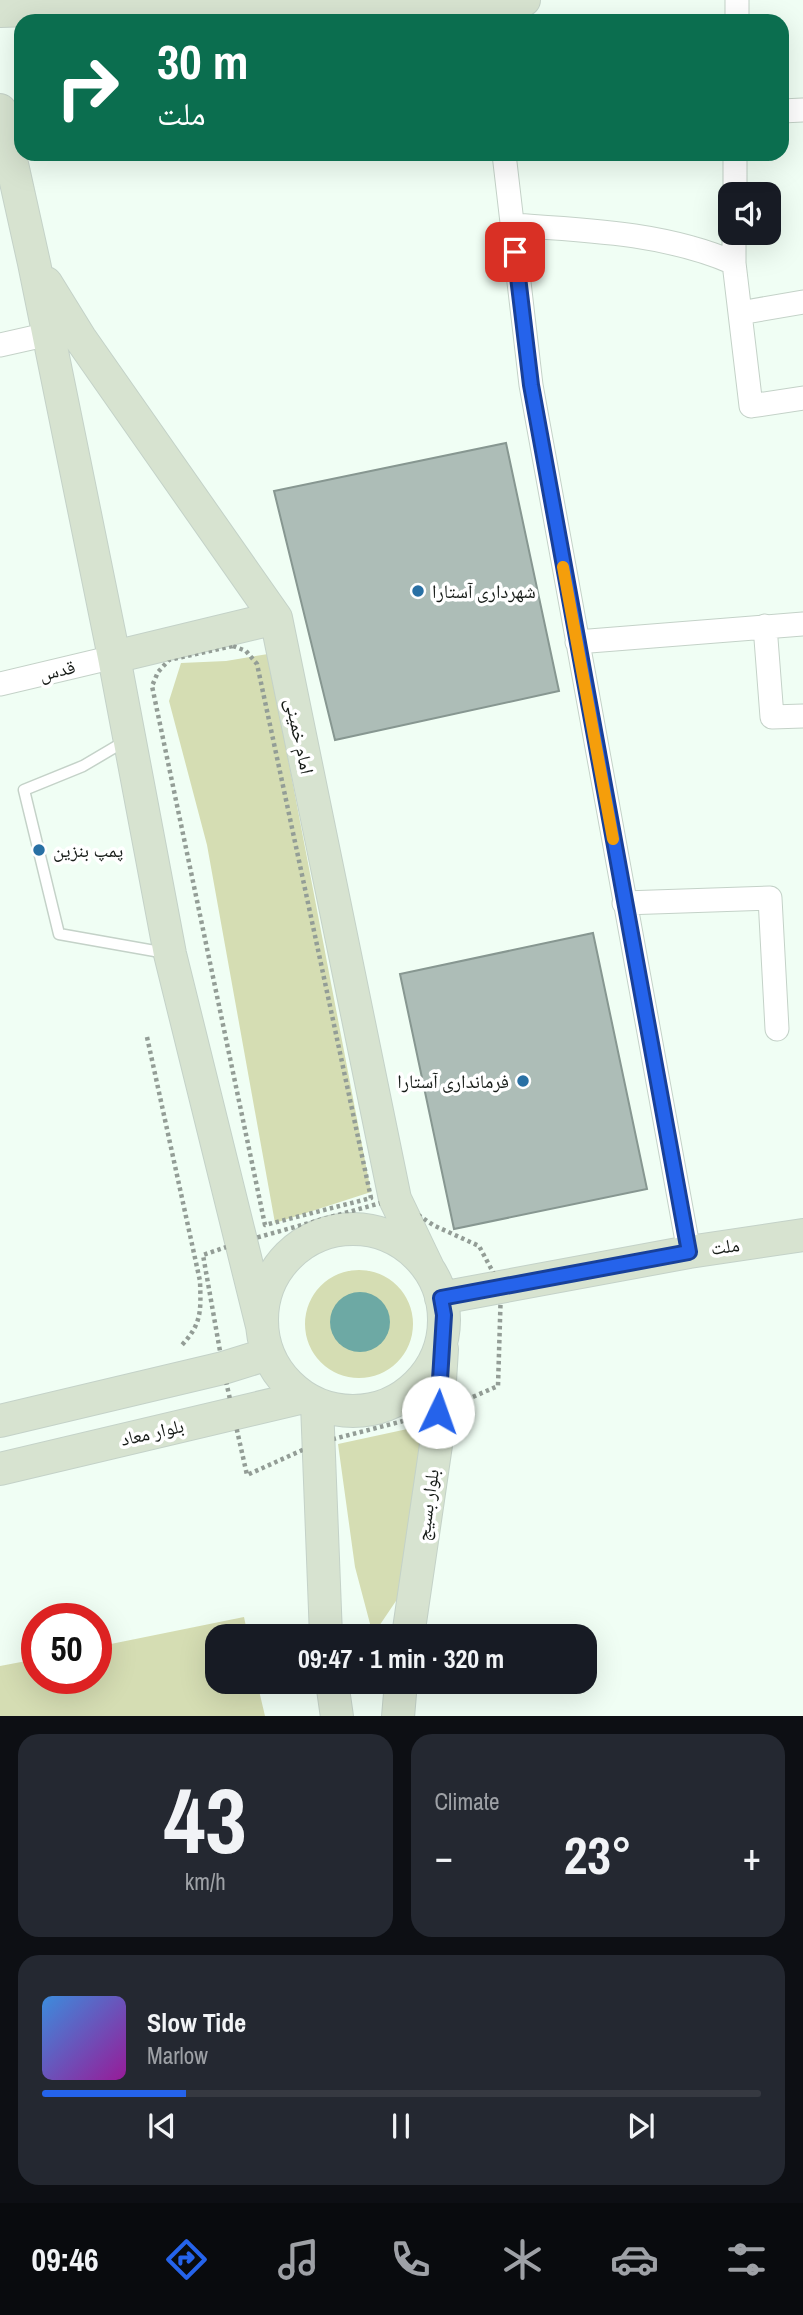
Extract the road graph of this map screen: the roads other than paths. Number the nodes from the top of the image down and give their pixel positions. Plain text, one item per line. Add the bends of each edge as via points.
1 (524, 0) edge
2 (166, 3) edge
3 (488, 8) edge
4 (0, 11) edge
5 (0, 110) edge
6 (505, 161) edge
7 (735, 161) edge
8 (735, 182) edge
9 (512, 225) junction
10 (734, 245) edge
11 (734, 263) junction
12 (34, 264) junction
13 (803, 302) edge
14 (740, 313) junction
15 (49, 334) junction
16 (0, 345) edge
17 (803, 398) edge
18 (276, 618) junction
19 (803, 624) edge
20 (765, 626) junction
21 (577, 642) junction
22 (114, 657) junction
23 (0, 684) edge
24 (803, 716) edge
25 (130, 738) junction
26 (624, 903) junction
27 (170, 954) junction
28 (777, 1029) dead end
29 (803, 1235) edge
30 (689, 1252) junction
31 (428, 1268) junction
32 (441, 1298) junction
33 (443, 1332) junction
34 (265, 1340) junction
35 (310, 1401) junction
36 (70, 1403) junction
37 (0, 1421) edge
38 (81, 1448) junction
39 (0, 1469) edge
40 (326, 1624) edge
41 (410, 1624) edge
42 (334, 1694) edge
43 (400, 1694) edge
44 (337, 1716) edge
45 (398, 1716) edge

1 - 3 street
2 - 3 street
2 - 4 street
5 - 12 street, امام خمینی
6 - 9 street
7 - 8 street
9 - 11 street via 644,238
9 - 21 street via 531,385
10 - 11 street
11 - 14 street
12 - 15 street, امام خمینی
12 - 18 street, امام خمینی via 80,338
13 - 14 street
14 - 17 street via 751,407
15 - 16 street
15 - 22 street, امام خمینی
18 - 22 street
18 - 31 street, امام خمینی via 383,1199
19 - 20 street
20 - 21 street
20 - 24 street via 772,717
21 - 26 street
22 - 23 street, قدس
22 - 25 street, امام خمینی
25 - 27 street, امام خمینی
25 - 27 lane via 83,766 24,790 59,934
26 - 28 street via 770,898
26 - 30 street
27 - 34 street, امام خمینی
29 - 30 street, ملت
30 - 32 street, ملت
31 - 32 street
31 - 34 street via 407,1247 381,1233 351,1229 323,1234 296,1248 276,1270 264,1297
32 - 33 street
33 - 35 street via 436,1359 420,1382 398,1399 372,1409 344,1411
33 - 41 street, بلوار بسیج via 436,1445
34 - 35 street via 282,1378
34 - 36 street via 222,1368
35 - 38 street, بلوار معاد via 234,1413
35 - 40 street via 318,1443
36 - 37 street
36 - 38 street
38 - 39 street, بلوار معاد
42 - 44 street
43 - 45 street

